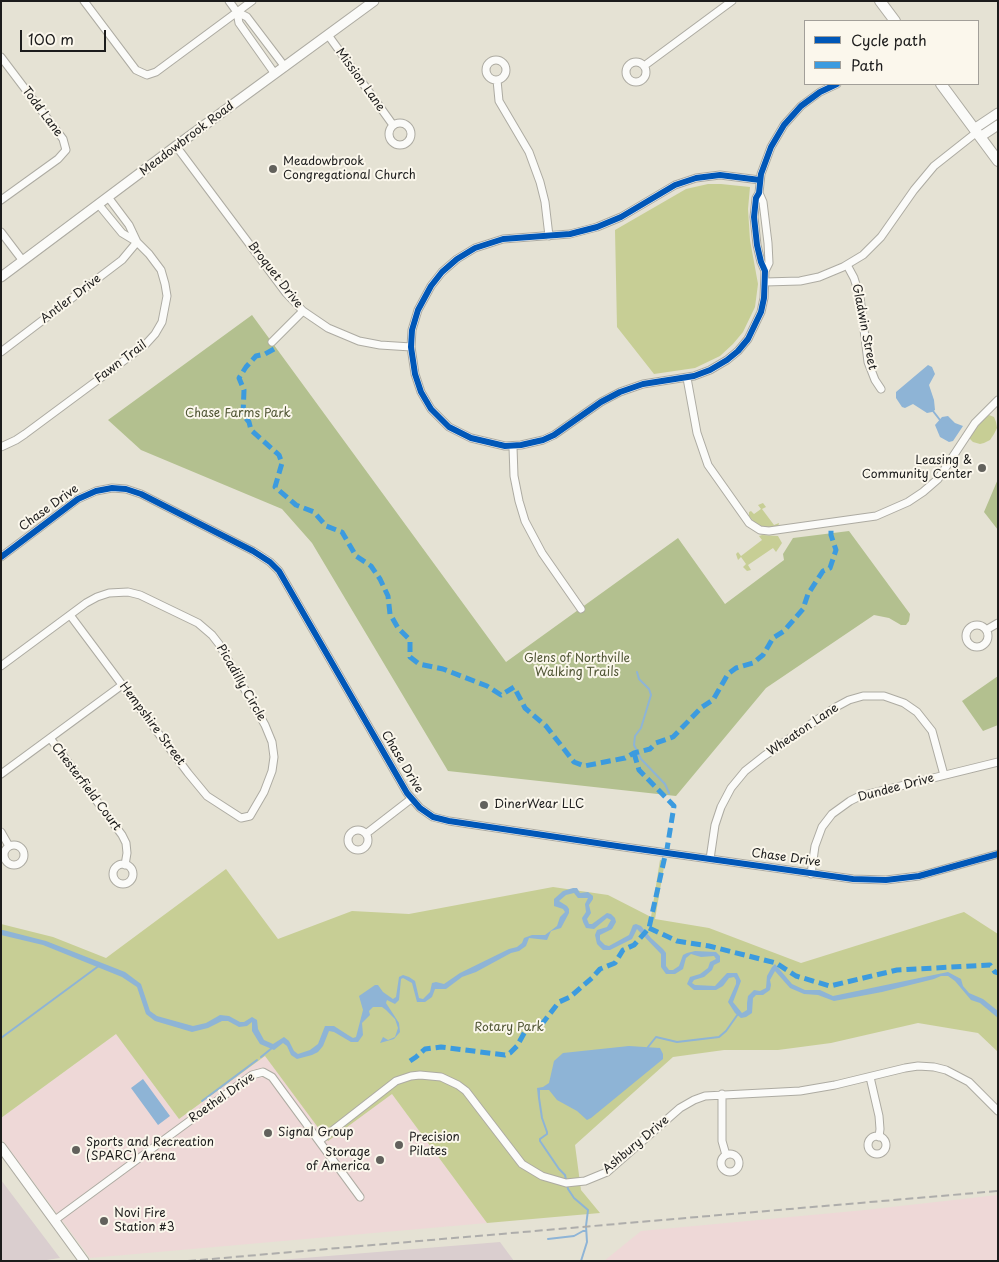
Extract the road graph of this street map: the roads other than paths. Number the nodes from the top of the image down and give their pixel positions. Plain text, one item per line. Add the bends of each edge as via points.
1 (84, 1) edge
2 (229, 1) edge
3 (252, 1) edge
4 (374, 1) edge
5 (732, 1) edge
6 (880, 1) edge
7 (237, 12) junction
8 (893, 20) edge
9 (328, 35) junction
10 (1, 57) edge
11 (644, 66) dead end
12 (285, 67) junction
13 (275, 74) junction
14 (497, 80) dead end
15 (835, 85) edge
16 (942, 85) edge
17 (998, 113) edge
18 (393, 125) dead end
19 (998, 125) edge
20 (977, 133) junction
21 (176, 146) junction
22 (998, 161) edge
23 (760, 180) junction
24 (759, 193) junction
25 (108, 198) junction
26 (1, 200) edge
27 (98, 205) junction
28 (1, 232) edge
29 (549, 236) junction
30 (137, 242) junction
31 (23, 261) junction
32 (847, 265) junction
33 (765, 272) junction
34 (1, 277) edge
35 (766, 282) junction
36 (303, 311) junction
37 (272, 342) dead end
38 (411, 347) junction
39 (1, 352) edge
40 (687, 378) junction
41 (881, 389) dead end
42 (998, 400) edge
43 (1, 447) edge
44 (513, 447) junction
45 (1, 557) edge
46 (581, 609) dead end
47 (70, 615) junction
48 (998, 623) edge
49 (986, 630) dead end
50 (1, 666) edge
51 (122, 684) junction
52 (50, 738) junction
53 (998, 762) edge
54 (1, 774) edge
55 (944, 775) junction
56 (411, 799) junction
57 (246, 818) joint
58 (1, 832) edge
59 (367, 834) dead end
60 (10, 846) dead end
61 (998, 854) edge
62 (710, 859) junction
63 (125, 865) dead end
64 (811, 874) junction
65 (870, 1077) junction
66 (722, 1094) junction
67 (998, 1111) edge
68 (879, 1137) dead end
69 (319, 1141) junction
70 (1, 1147) edge
71 (726, 1155) dead end
72 (360, 1197) dead end
73 (55, 1220) junction
74 (84, 1261) edge

1 - 7 street via 136,70 148,75
2 - 7 street
3 - 7 street
4 - 9 street, Meadowbrook Road
5 - 11 street
6 - 8 main road
7 - 12 street via 247,16
7 - 13 street via 238,23
9 - 12 street, Meadowbrook Road
9 - 18 street, Mission Lane
10 - 26 street, Todd Lane via 63,139 66,150
12 - 13 street, Meadowbrook Road
13 - 21 street, Meadowbrook Road
14 - 29 street via 499,101 533,161 545,202
15 - 23 street via 809,100 784,126 771,146
16 - 20 main road
17 - 20 street
19 - 20 street
20 - 22 main road
20 - 32 street via 934,166 881,237
21 - 25 street, Meadowbrook Road
21 - 36 street, Broquet Drive
23 - 24 street
23 - 29 street via 720,175 696,178 670,187 608,223 583,232
24 - 33 street via 755,204 755,228
24 - 33 street via 768,244 769,263
25 - 27 street, Meadowbrook Road
25 - 30 street, Fawn Trail via 129,225
27 - 30 street, Fawn Trail via 122,233
27 - 31 street, Meadowbrook Road
28 - 31 street
29 - 38 street via 492,242 457,259 436,279 423,299 415,319
30 - 39 street, Antler Drive via 122,260
30 - 43 street, Fawn Trail via 155,262 165,284 164,314 155,334 145,345 25,434
31 - 34 street, Meadowbrook Road
32 - 35 street via 800,282
32 - 41 street, Gladwin Street via 860,297 868,362
33 - 35 street
35 - 40 street via 761,312 744,344 714,368
36 - 37 street
36 - 38 street, Broquet Drive via 328,328 359,341
38 - 44 street via 418,384 441,420 471,438
40 - 42 street via 701,447 714,474 749,523 769,532 889,512 913,499 933,483 965,435
40 - 44 street via 642,384 620,392 548,438
44 - 46 street via 516,485 527,526
45 - 56 street, Chase Drive via 78,499 112,488 141,494 253,551 279,571
47 - 50 street, Picadilly Circle
47 - 51 street, Hempshire Street
47 - 57 street, Picadilly Circle via 97,597 128,592 146,597 198,623 212,635 272,742 274,764 270,779 254,811
48 - 49 street
51 - 52 street
51 - 57 street, Hempshire Street via 207,796 240,818
52 - 54 street
52 - 63 street, Chesterfield Court via 122,835 126,843
53 - 55 street, Dundee Drive
55 - 62 street, Wheaton Lane via 932,731 917,712 884,696 849,700 745,771 731,788 717,816
55 - 64 street, Dundee Drive via 860,796 838,808 819,834
56 - 59 street
56 - 62 street, Chase Drive via 433,817 449,821
58 - 60 street
61 - 64 street, Chase Drive via 903,878 861,880
62 - 64 street, Chase Drive
65 - 66 street, Ashbury Drive via 800,1091
65 - 67 street, Ashbury Drive via 918,1066 946,1070 969,1082
65 - 68 street via 879,1116
66 - 69 street, Ashbury Drive via 705,1096 684,1105 607,1172 590,1180 566,1183 542,1176 522,1164 466,1091 451,1080 431,1075 410,1076 396,1081
66 - 71 street via 722,1141
69 - 72 street, Roethel Drive
69 - 73 street, Roethel Drive via 272,1077 263,1072 257,1073
70 - 73 street
73 - 74 street

